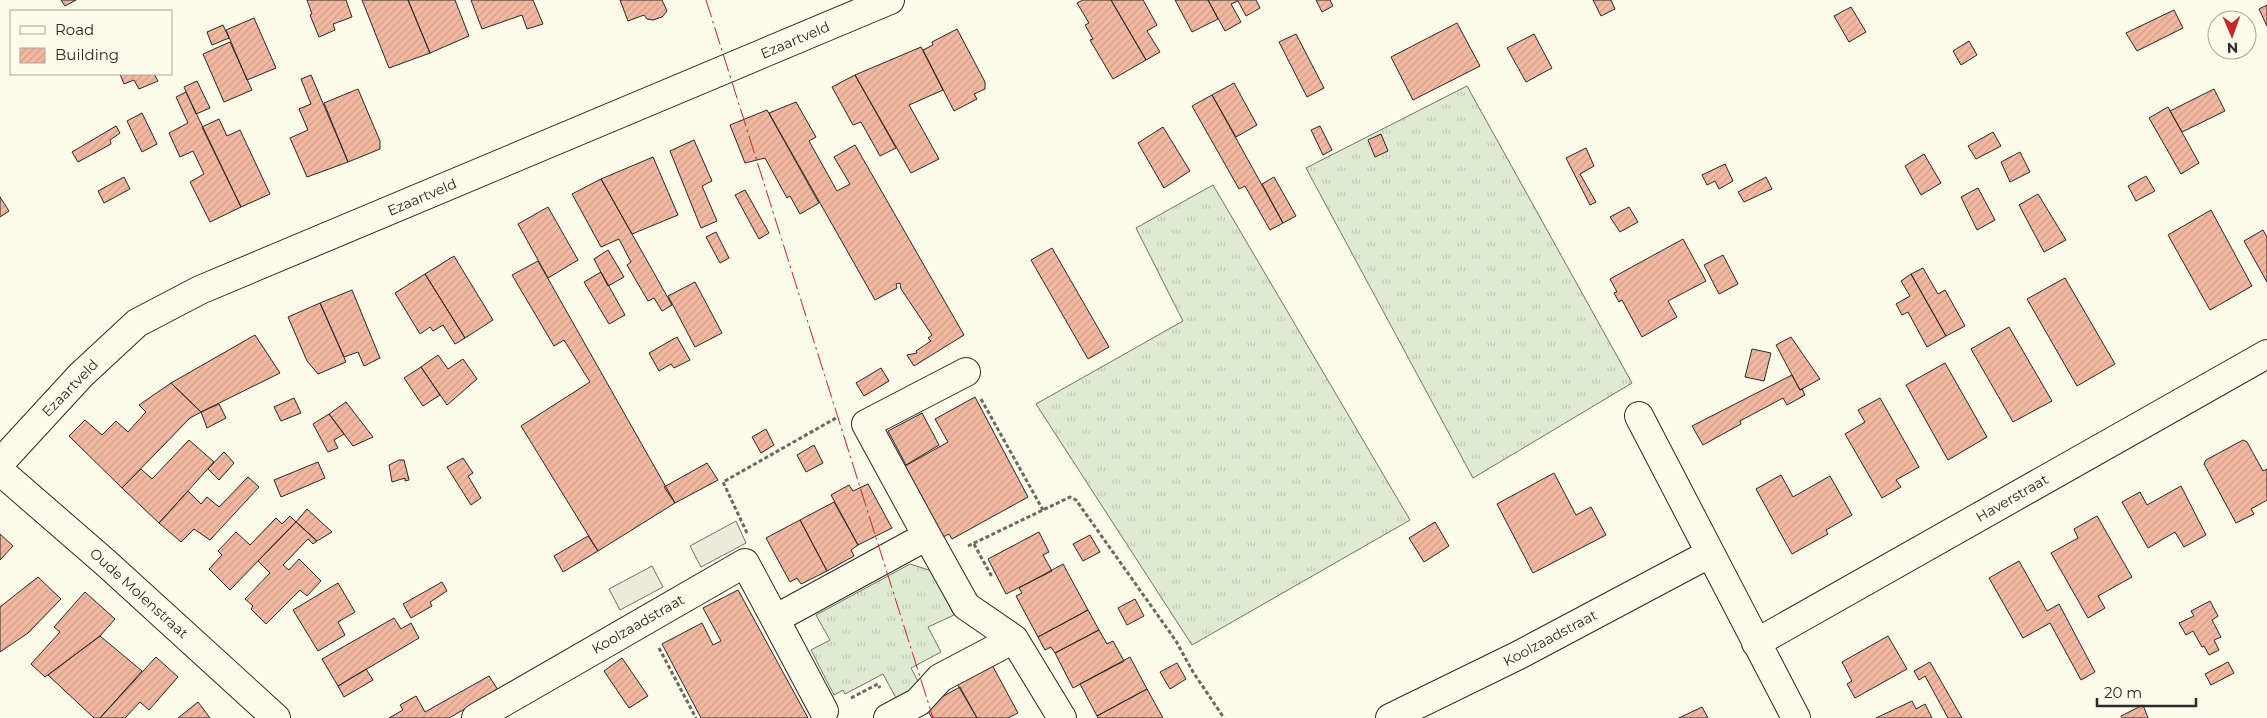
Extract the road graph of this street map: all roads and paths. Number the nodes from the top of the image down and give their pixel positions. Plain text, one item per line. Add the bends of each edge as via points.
1 (890, 0) edge
2 (2267, 354) edge
3 (966, 372) joint
4 (1640, 416) dead end
5 (866, 424) junction
6 (0, 463) edge
7 (0, 471) edge
8 (1042, 510) junction
9 (927, 536) junction
10 (974, 544) junction
11 (1709, 554) junction
12 (941, 560) junction
13 (745, 562) junction
14 (992, 577) dead end
15 (775, 619) junction
16 (644, 620) junction
17 (1014, 639) junction
18 (1756, 643) junction
19 (824, 711) dead end
20 (276, 718) edge
21 (476, 718) edge
22 (696, 718) edge
23 (888, 718) edge
24 (1062, 718) edge
25 (1224, 718) edge
26 (1390, 718) edge
27 (1796, 718) edge

1 - 6 street, Ezaartveld via 200,290 137,324 81,375
2 - 18 street, Haverstraat
3 - 5 street
3 - 8 path
4 - 11 street
5 - 9 street
5 - 13 path via 850,411 723,482 755,551
7 - 20 street, Oude Molenstraat
8 - 10 path
8 - 25 path via 1070,497 1076,500 1176,641
9 - 12 street
9 - 15 street
10 - 12 path
10 - 14 path
11 - 18 street
11 - 26 street, Koolzaadstraat via 1520,655
12 - 17 street via 966,606
13 - 15 street
13 - 16 street, Koolzaadstraat
15 - 19 street
16 - 21 street, Koolzaadstraat
16 - 22 path
17 - 23 street via 940,678 918,702
17 - 24 street
18 - 27 street

